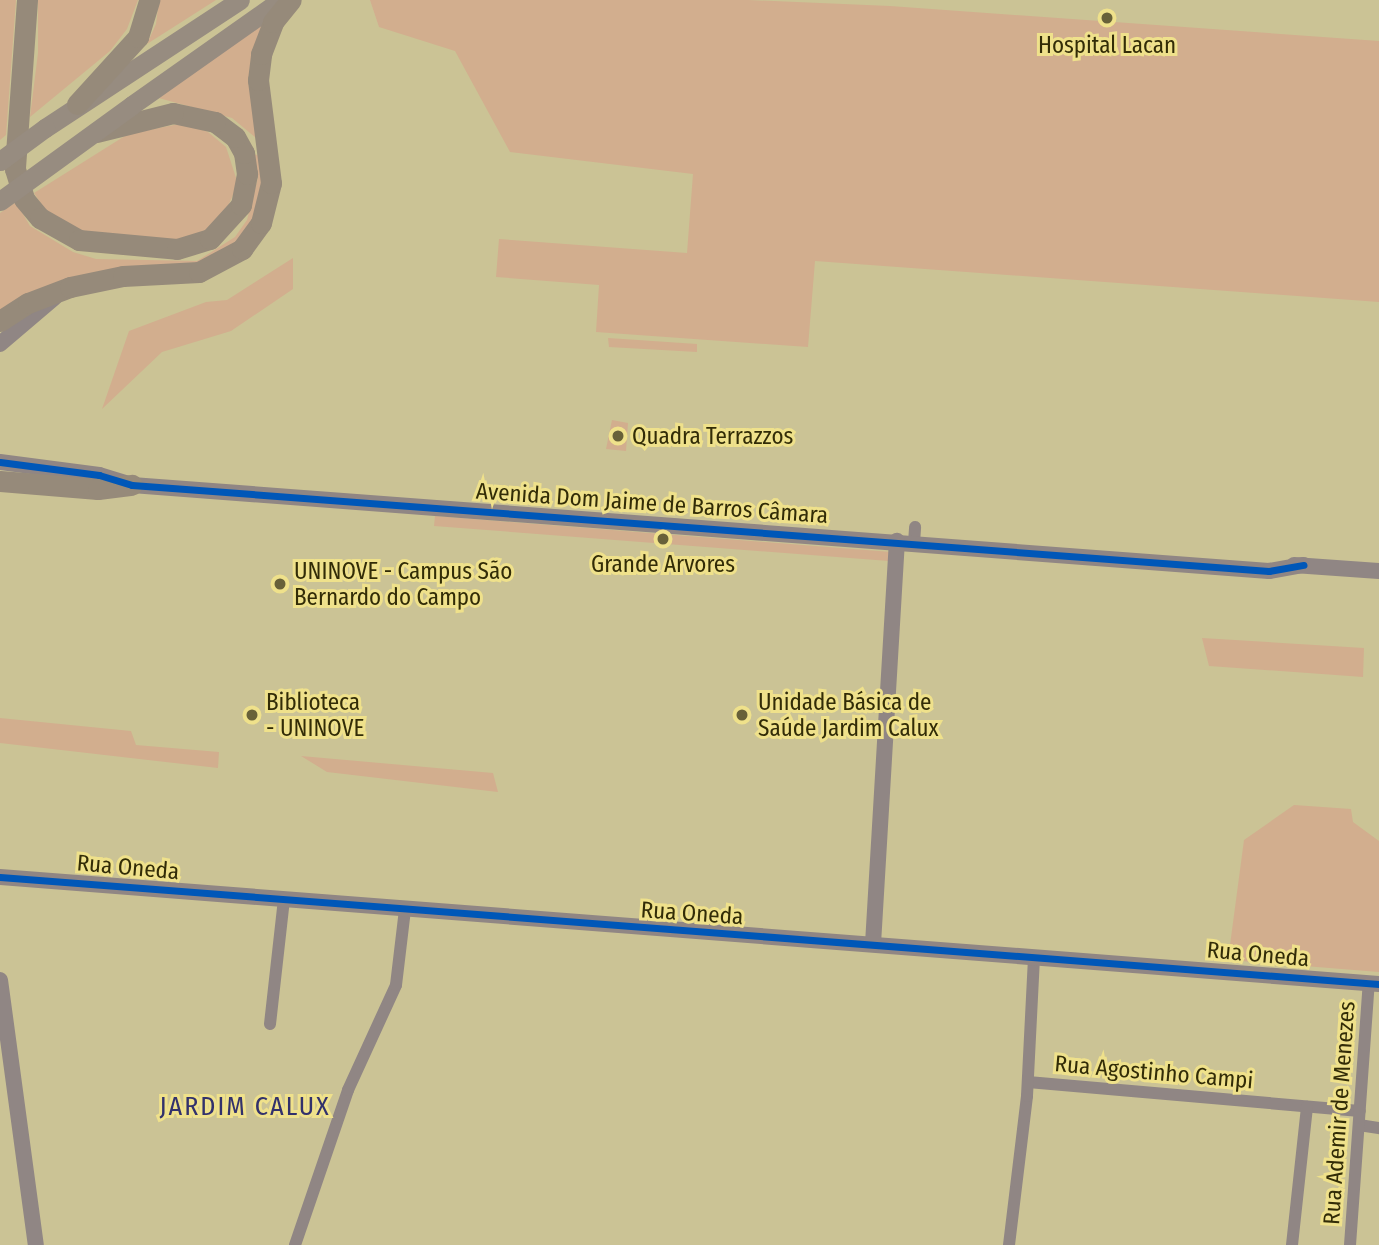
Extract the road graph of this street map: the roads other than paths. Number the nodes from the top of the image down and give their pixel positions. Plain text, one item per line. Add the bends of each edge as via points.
1 (27, 0) edge
2 (240, 0) edge
3 (281, 0) edge
4 (291, 0) edge
5 (148, 6) edge
6 (77, 104) junction
7 (227, 130) junction
8 (94, 133) junction
9 (269, 148) junction
10 (0, 161) edge
11 (0, 201) edge
12 (70, 287) junction
13 (0, 321) edge
14 (0, 344) edge
15 (0, 462) edge
16 (0, 481) edge
17 (132, 485) junction
18 (897, 541) junction
19 (1202, 565) junction
20 (1303, 565) junction
21 (1379, 570) edge
22 (2, 876) edge
23 (284, 900) junction
24 (405, 909) junction
25 (873, 944) junction
26 (1034, 956) junction
27 (0, 979) edge
28 (1374, 983) edge
29 (270, 1024) dead end
30 (1028, 1082) junction
31 (1307, 1107) junction
32 (1360, 1111) junction
33 (1359, 1125) junction
34 (1379, 1128) edge
35 (36, 1245) edge
36 (295, 1245) edge
37 (1009, 1245) edge
38 (1292, 1245) edge
39 (1350, 1245) edge

1 - 7 highway via 15,169 24,199 46,224 79,240 132,248 177,249 210,239 236,214 246,185 244,153
2 - 6 main road
3 - 8 main road, bridge
4 - 9 highway via 273,22 259,64
5 - 6 highway via 138,37
6 - 10 main road, bridge
7 - 8 highway via 191,114 154,114
7 - 9 highway
8 - 11 main road, bridge
9 - 12 highway via 271,183 265,214 250,240 232,257 199,272 123,276
12 - 13 highway via 28,303
12 - 14 street
15 - 17 street, Avenida Dom Jaime de Barros Câmara via 99,475
16 - 17 highway via 98,489
17 - 18 street, Avenida Dom Jaime de Barros Câmara
18 - 19 street, Avenida Dom Jaime de Barros Câmara via 915,535
18 - 25 street
19 - 20 street, Avenida Dom Jaime de Barros Câmara via 1269,571
19 - 20 street, Avenida Dom Jaime de Barros Câmara via 1219,559
20 - 21 street, Avenida Dom Jaime de Barros Câmara
22 - 23 street, Rua Oneda
23 - 24 street, Rua Oneda
23 - 29 street
24 - 25 street, Rua Oneda
24 - 36 street via 396,985 348,1090
25 - 26 street, Rua Oneda
26 - 28 street, Rua Oneda
26 - 30 street, Rua Agostinho Campi
27 - 35 street
28 - 32 street, Rua Ademir de Menezes
30 - 31 street, Rua Agostinho Campi
30 - 37 street
31 - 32 street, Rua Agostinho Campi
31 - 38 street
32 - 33 street, Rua Ademir de Menezes
33 - 34 street
33 - 39 street, Rua Ademir de Menezes

